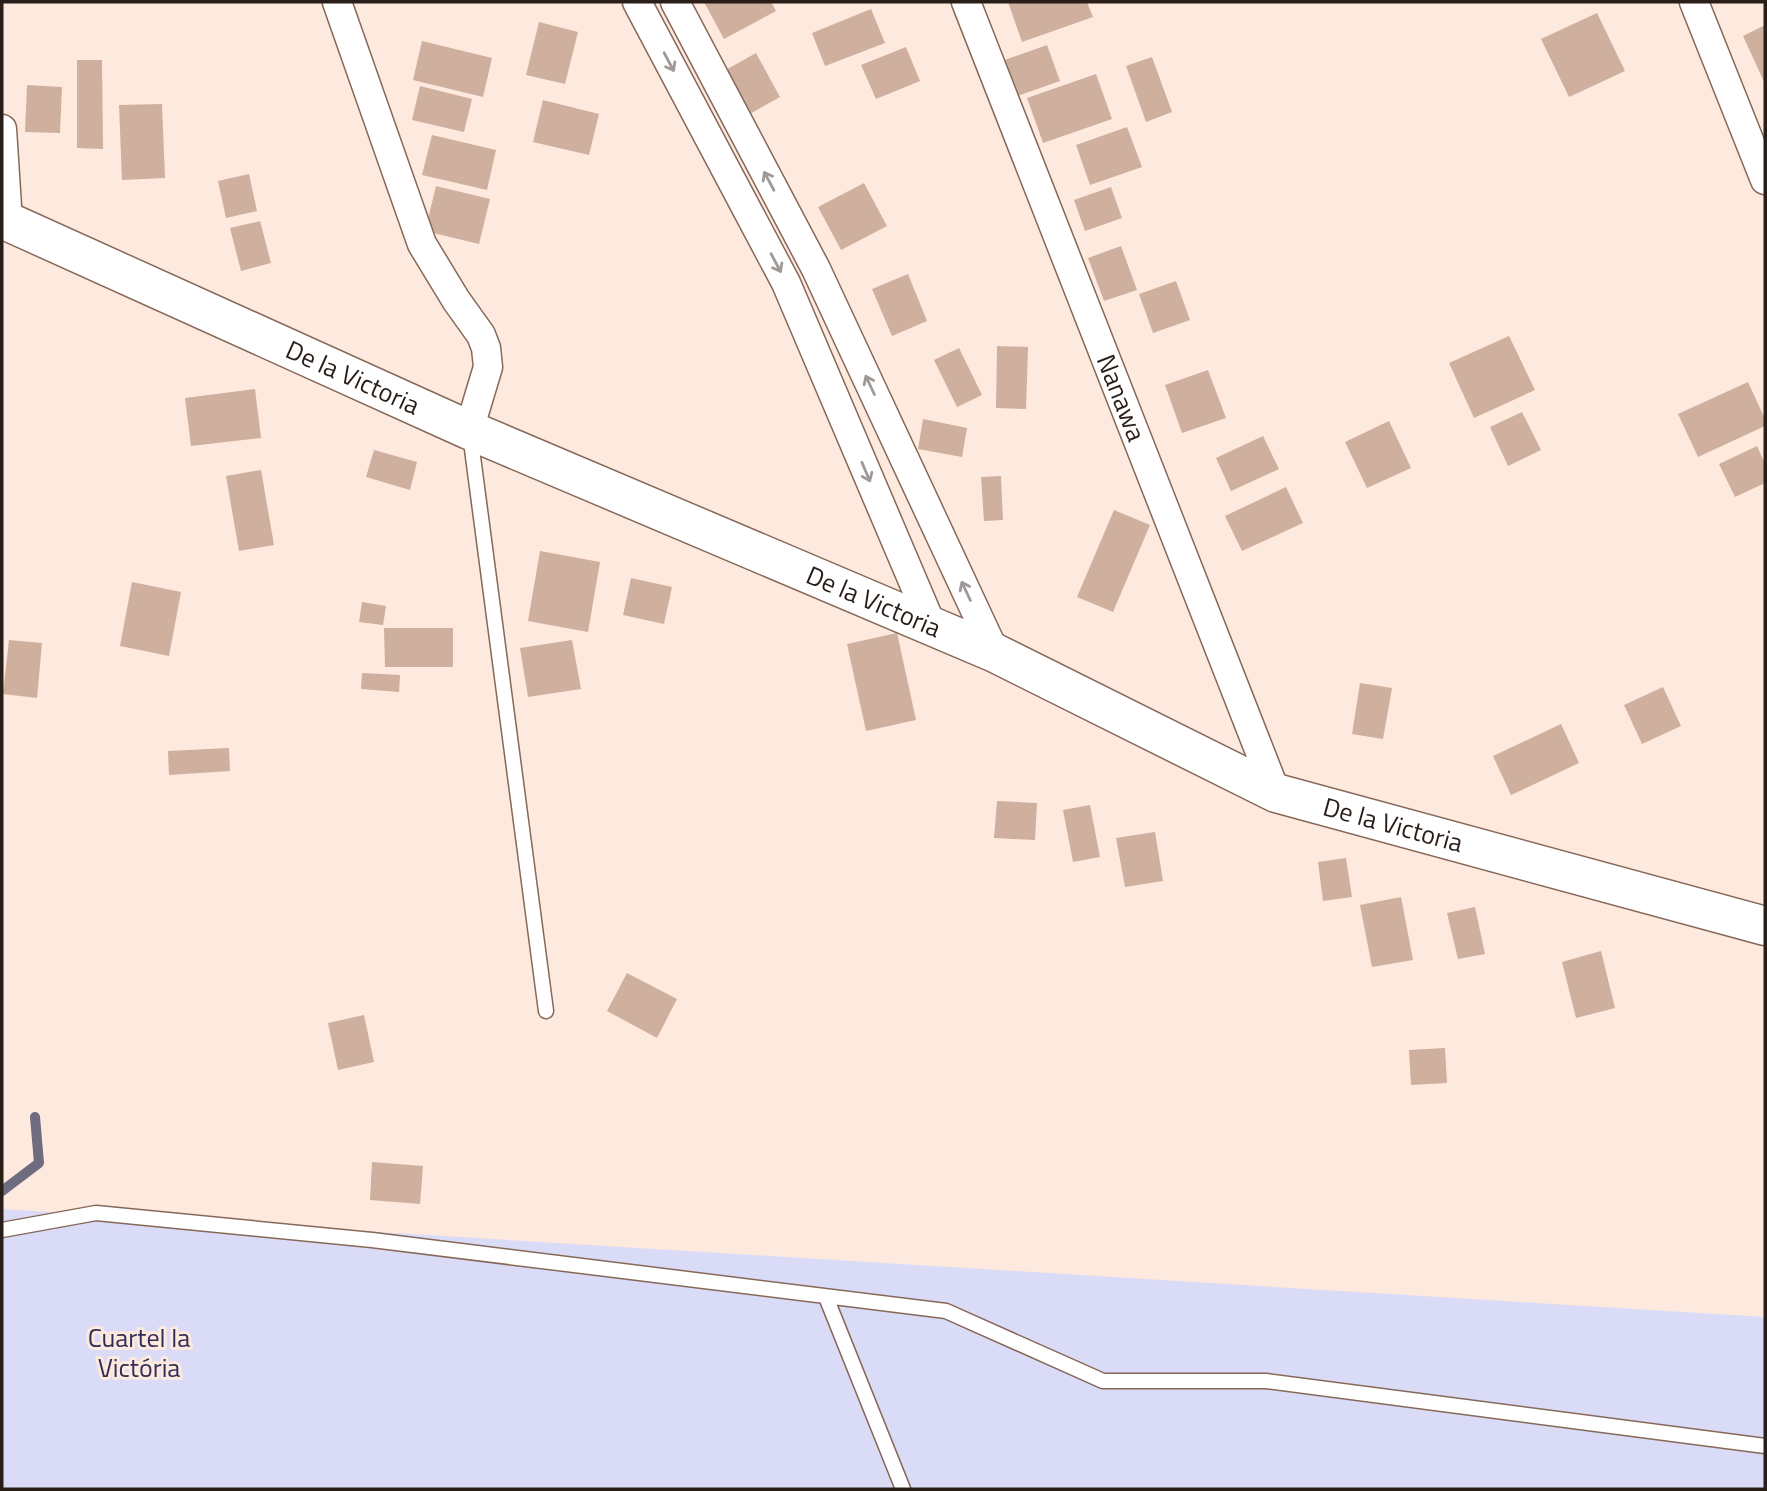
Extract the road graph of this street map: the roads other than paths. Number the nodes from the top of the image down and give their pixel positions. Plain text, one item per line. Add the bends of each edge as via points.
1 (337, 2) edge
2 (637, 2) edge
3 (675, 2) edge
4 (966, 2) edge
5 (1694, 2) edge
6 (2, 130) edge
7 (1765, 176) edge
8 (5, 220) edge
9 (469, 430) junction
10 (932, 626) junction
11 (995, 653) junction
12 (1276, 793) junction
13 (1765, 926) edge
14 (546, 1011) dead end
15 (2, 1230) edge
16 (826, 1297) junction
17 (1765, 1446) edge
18 (903, 1489) edge

1 - 9 street via 422,244 486,348 488,366
2 -> 10 street via 786,283
11 -> 3 street via 816,269
4 - 12 street, Nanawa
5 - 7 street
6 - 8 street
8 - 9 main road, De la Victoria
9 - 10 main road, De la Victoria
9 - 14 lane
10 - 11 main road, De la Victoria
11 - 12 main road, De la Victoria
12 - 13 main road, De la Victoria
15 - 16 lane via 96,1213 386,1242
16 - 17 lane via 946,1311 1103,1381 1266,1381
16 - 18 lane

